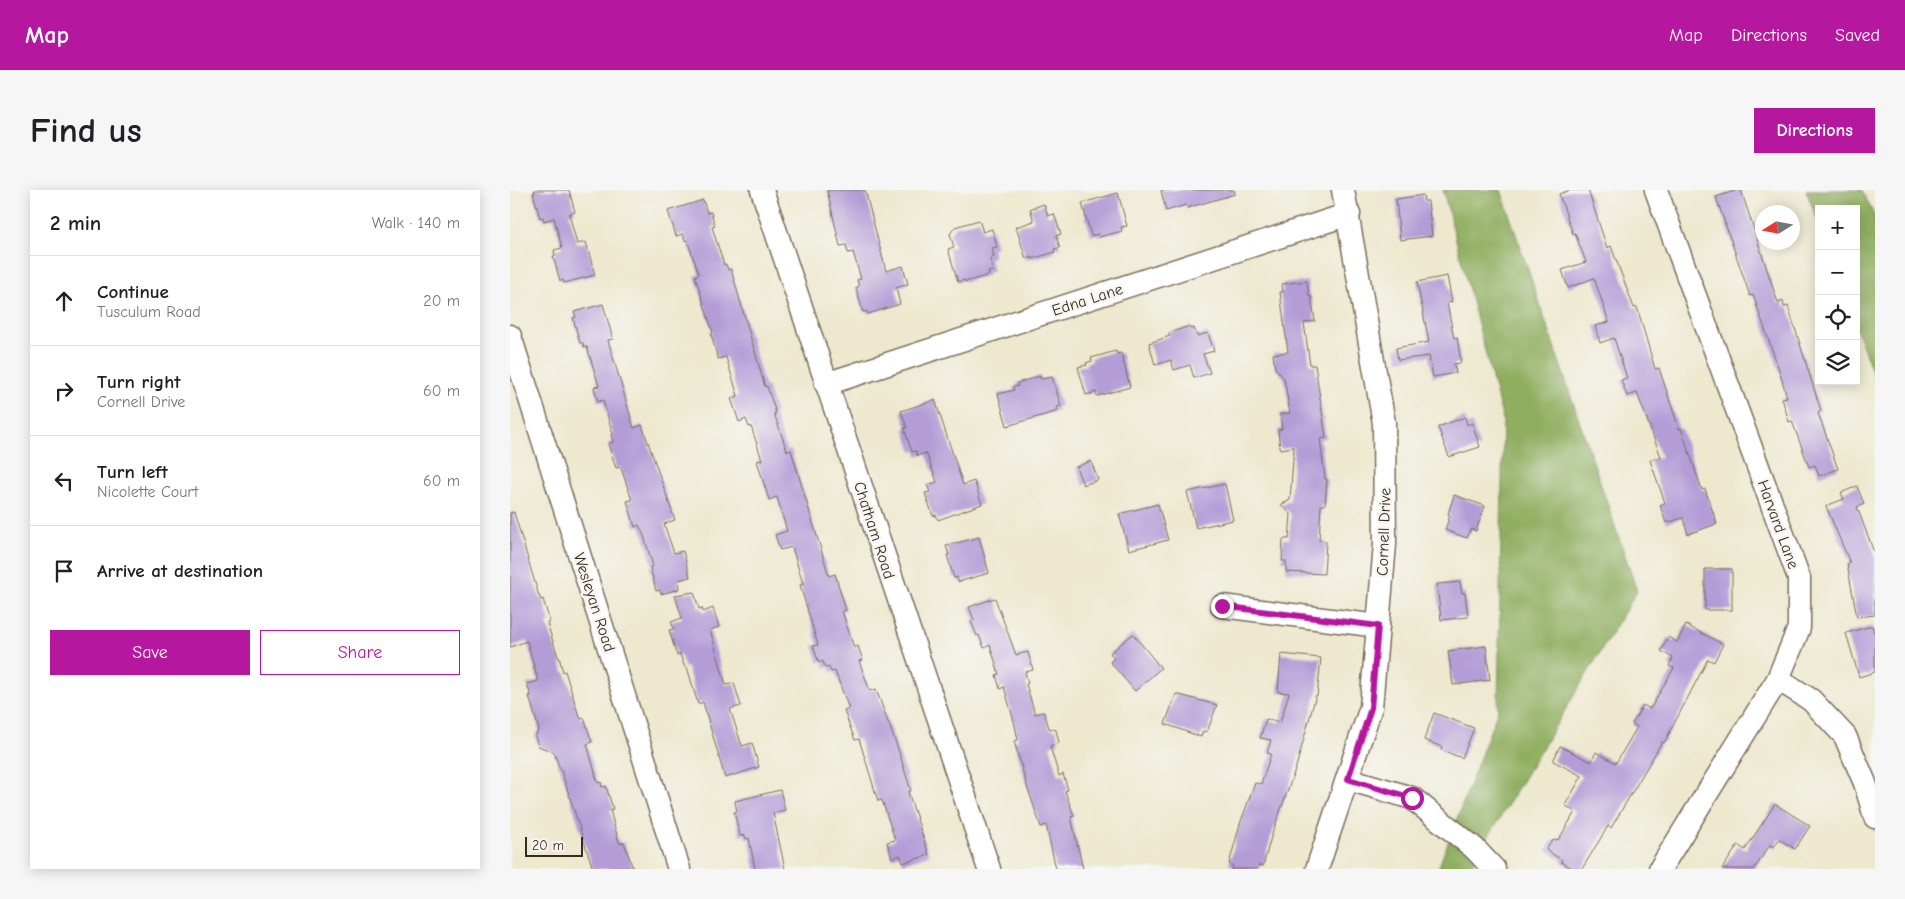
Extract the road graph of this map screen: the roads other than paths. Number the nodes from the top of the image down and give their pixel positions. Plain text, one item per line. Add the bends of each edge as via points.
1 (762, 190) edge
2 (1343, 190) edge
3 (1656, 190) edge
4 (1349, 214) junction
5 (510, 336) edge
6 (826, 384) junction
7 (1222, 606) dead end
8 (1378, 626) junction
9 (1778, 678) junction
10 (1348, 779) junction
11 (1875, 817) edge
12 (679, 869) edge
13 (989, 869) edge
14 (1317, 869) edge
15 (1494, 869) edge
16 (1660, 869) edge

1 - 6 street, Chatham Road
2 - 4 street, Cornell Drive
3 - 9 street, Harvard Lane via 1799,578 1799,628
4 - 6 street, Edna Lane
4 - 8 street, Cornell Drive via 1384,423 1384,544
5 - 12 street, Wesleyan Road
6 - 13 street, Chatham Road
7 - 8 street
8 - 10 street, Cornell Drive via 1371,708
9 - 11 street via 1811,700 1845,736
9 - 16 street, Harvard Lane
10 - 14 street, Cornell Drive
10 - 15 street via 1412,798 1474,848

